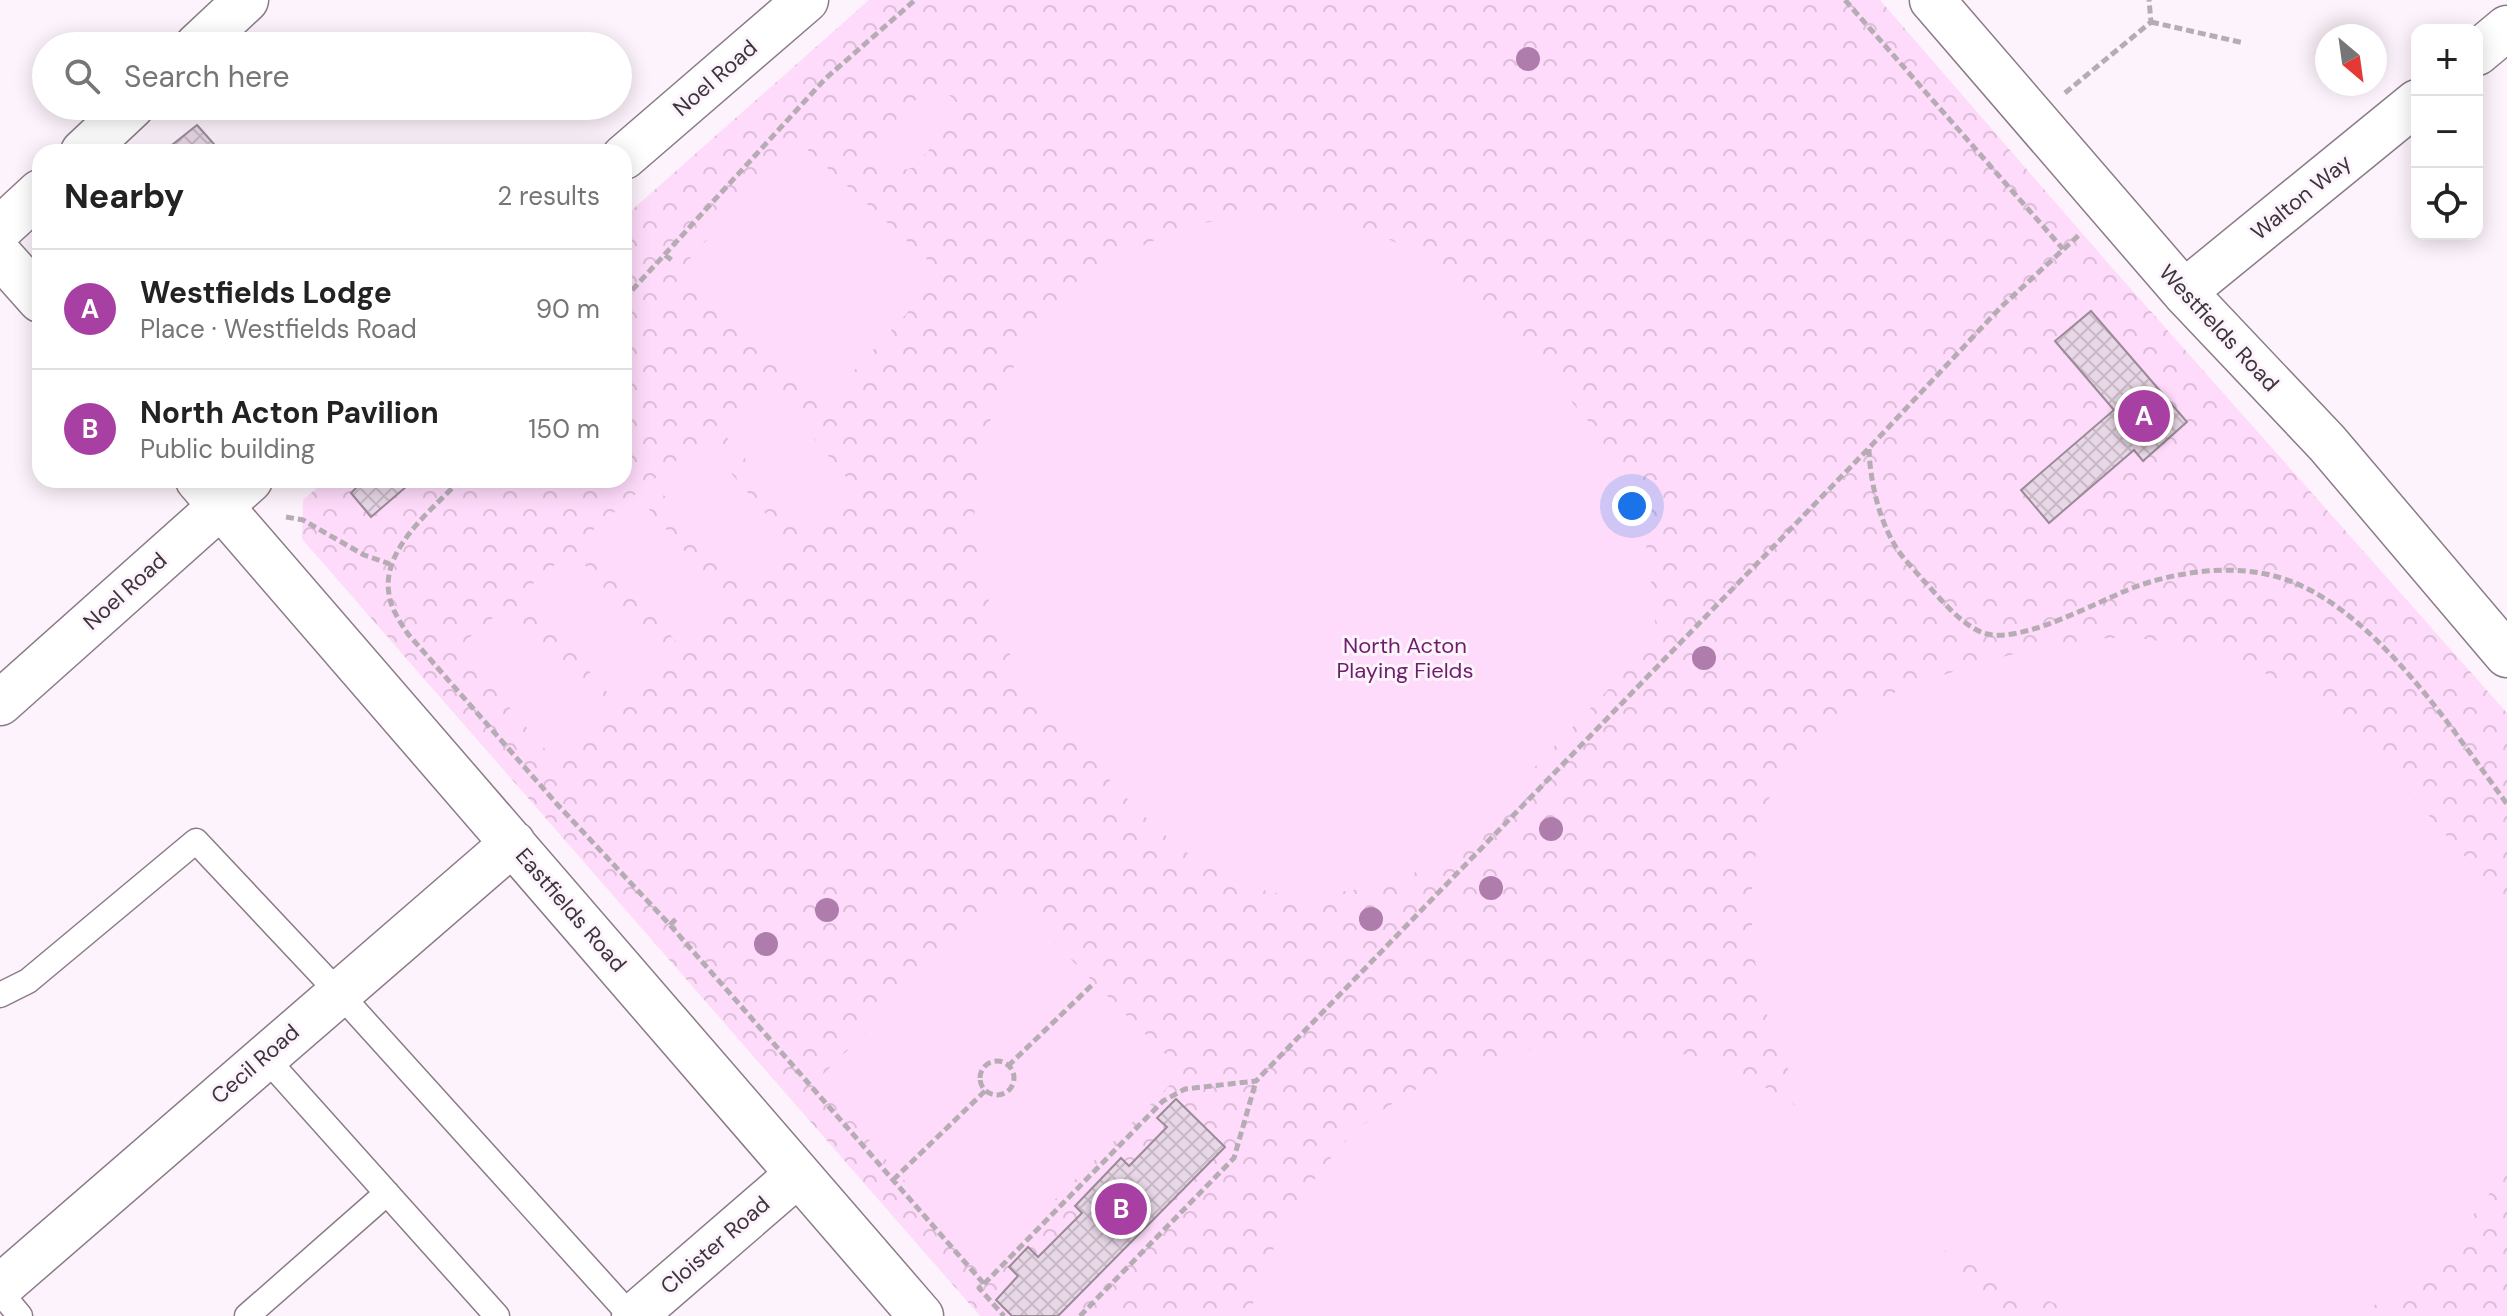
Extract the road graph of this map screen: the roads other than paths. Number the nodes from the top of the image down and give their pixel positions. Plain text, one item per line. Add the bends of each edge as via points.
1 (246, 0) edge
2 (806, 0) edge
3 (1932, 0) edge
4 (2507, 28) edge
5 (212, 32) edge
6 (2483, 48) edge
7 (2411, 107) edge
8 (117, 120) edge
9 (92, 144) edge
10 (632, 150) edge
11 (32, 199) edge
12 (0, 229) edge
13 (0, 255) edge
14 (32, 291) edge
15 (2184, 292) junction
16 (223, 488) edge
17 (2507, 655) edge
18 (0, 703) edge
19 (513, 843) junction
20 (338, 992) junction
21 (0, 995) edge
22 (264, 1056) junction
23 (797, 1175) junction
24 (387, 1193) junction
25 (0, 1290) edge
26 (20, 1316) edge
27 (247, 1316) edge
28 (497, 1316) edge
29 (632, 1316) edge
30 (921, 1316) edge

1 - 5 street
2 - 10 street, Noel Road
3 - 15 street, Westfields Road
4 - 6 street
7 - 15 street, Walton Way
8 - 9 street
11 - 12 street
13 - 14 street
15 - 17 street, Westfields Road via 2327,443
16 - 18 street, Noel Road
16 - 19 street, Eastfields Road
19 - 20 street, Cecil Road
19 - 23 street, Eastfields Road
20 - 21 lane via 196,841 28,981
20 - 22 street, Cecil Road
20 - 29 lane
22 - 24 lane
22 - 25 street, Cecil Road
23 - 29 street, Cloister Road
23 - 30 street, Eastfields Road
24 - 27 lane
24 - 28 lane
25 - 26 lane

